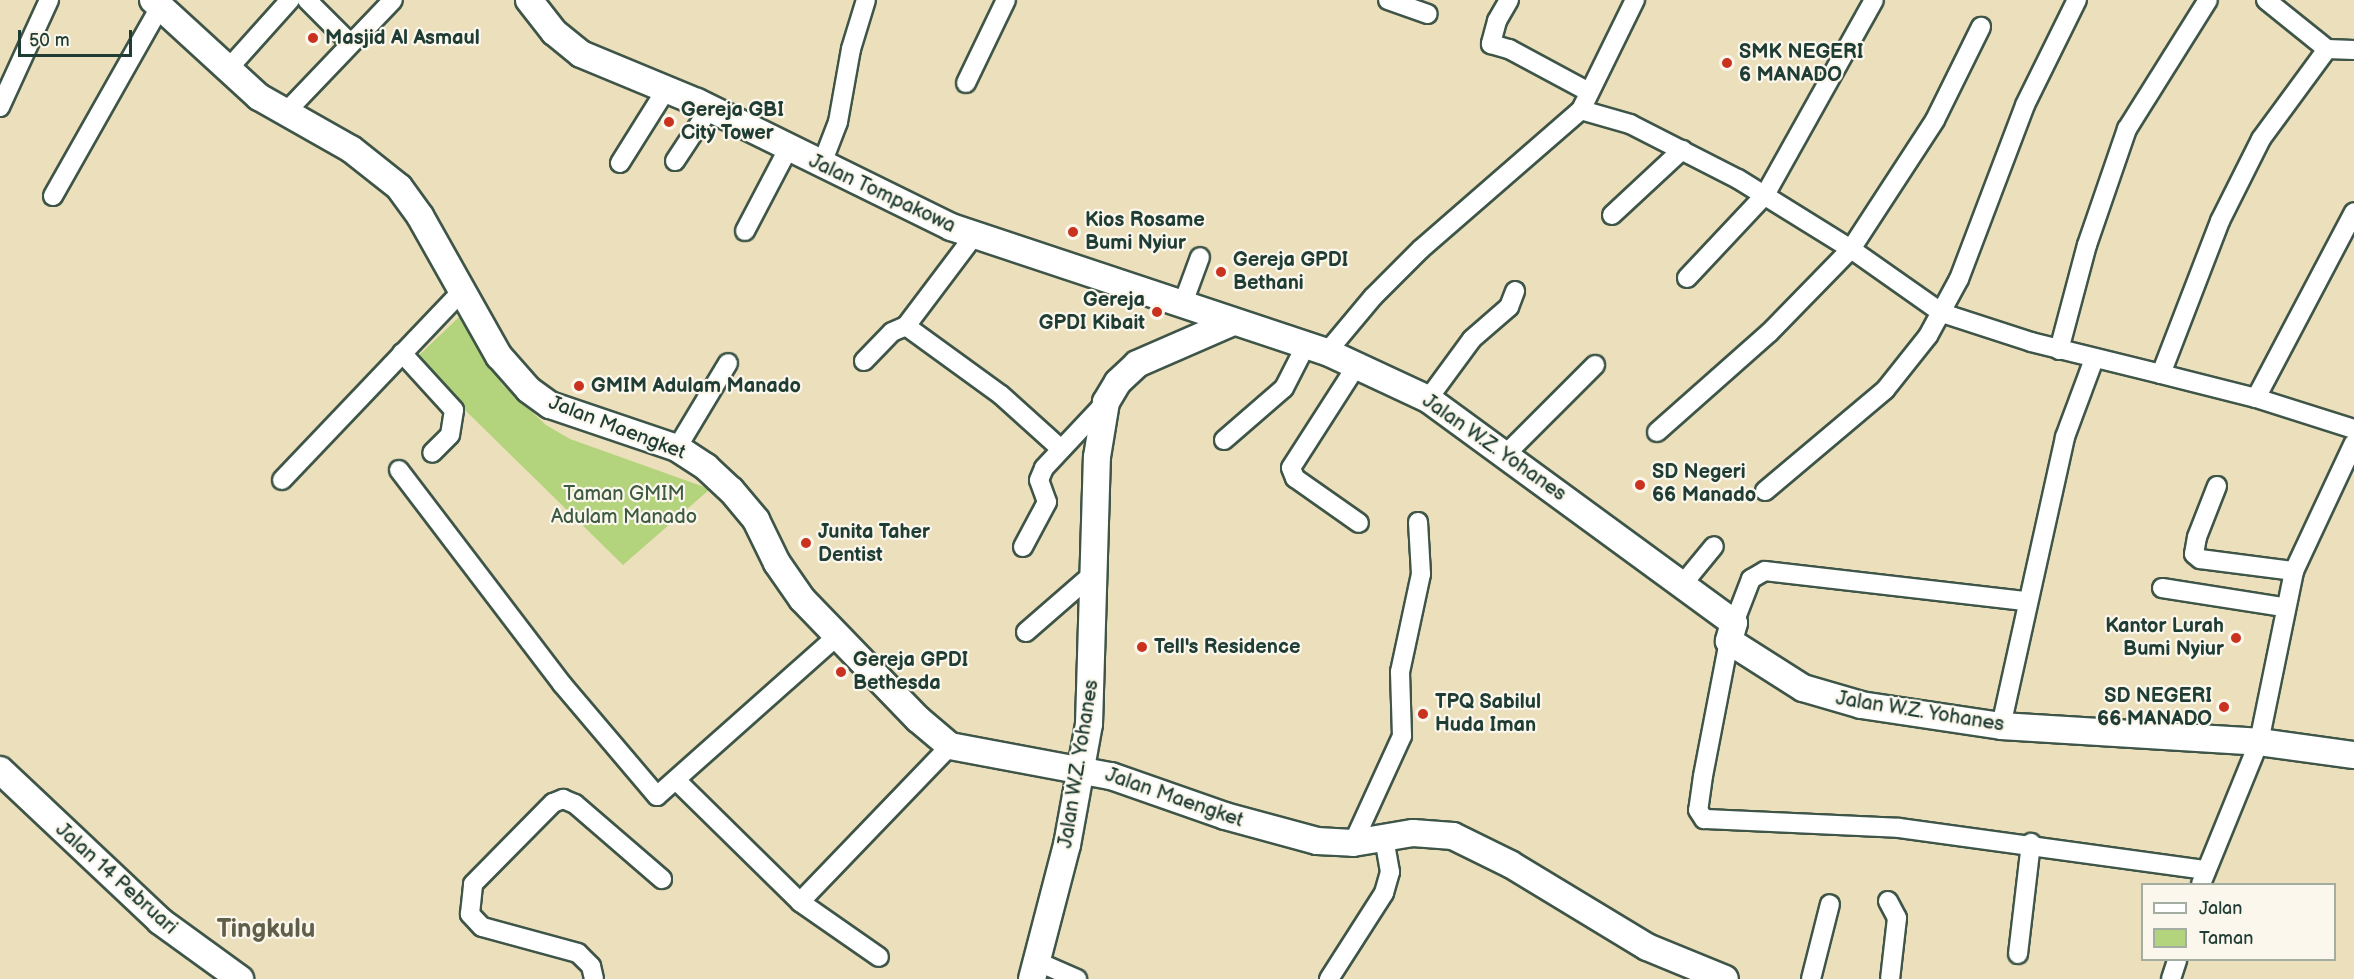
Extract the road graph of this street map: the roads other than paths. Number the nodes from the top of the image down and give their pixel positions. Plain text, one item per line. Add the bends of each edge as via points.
1 (49, 0) edge
2 (290, 0) edge
3 (307, 0) edge
4 (393, 0) edge
5 (529, 0) edge
6 (866, 0) edge
7 (1006, 0) edge
8 (1388, 0) edge
9 (1509, 0) edge
10 (1635, 0) edge
11 (1874, 0) edge
12 (2077, 0) edge
13 (2208, 0) edge
14 (2266, 0) edge
15 (157, 3) edge
16 (1428, 14) dead end
17 (1981, 27) dead end
18 (350, 43) junction
19 (2327, 50) junction
20 (2354, 50) edge
21 (228, 69) junction
22 (966, 83) dead end
23 (667, 88) junction
24 (1587, 91) junction
25 (0, 106) edge
26 (710, 108) junction
27 (1581, 110) junction
28 (285, 113) junction
29 (788, 149) junction
30 (1682, 150) junction
31 (675, 161) dead end
32 (620, 163) dead end
33 (821, 166) junction
34 (1765, 195) junction
35 (53, 196) dead end
36 (2354, 212) edge
37 (1612, 215) dead end
38 (745, 231) dead end
39 (973, 237) junction
40 (1851, 249) junction
41 (1200, 258) dead end
42 (1687, 278) dead end
43 (462, 291) junction
44 (1515, 291) dead end
45 (1182, 306) junction
46 (1942, 313) junction
47 (1231, 322) junction
48 (906, 326) junction
49 (1317, 349) junction
50 (2059, 350) junction
51 (402, 354) junction
52 (2094, 359) junction
53 (864, 361) dead end
54 (728, 363) dead end
55 (1357, 365) junction
56 (1595, 365) dead end
57 (2161, 374) junction
58 (2256, 398) junction
59 (1428, 399) junction
60 (1106, 402) junction
61 (2354, 429) edge
62 (1658, 432) dead end
63 (1224, 440) dead end
64 (2354, 443) edge
65 (677, 448) junction
66 (1061, 449) junction
67 (432, 453) dead end
68 (1506, 454) junction
69 (399, 470) dead end
70 (282, 480) dead end
71 (2217, 486) dead end
72 (1765, 491) dead end
73 (1418, 522) dead end
74 (1359, 523) dead end
75 (1714, 546) dead end
76 (1023, 547) dead end
77 (2295, 571) junction
78 (1095, 573) junction
79 (1682, 585) junction
80 (2162, 588) dead end
81 (2026, 601) junction
82 (2284, 607) junction
83 (1026, 632) dead end
84 (1731, 632) junction
85 (836, 637) junction
86 (2001, 726) junction
87 (2259, 742) junction
88 (951, 746) junction
89 (2354, 754) edge
90 (1082, 768) junction
91 (0, 770) edge
92 (678, 782) junction
93 (1384, 839) junction
94 (1353, 843) junction
95 (2031, 843) junction
96 (2204, 877) edge
97 (662, 879) dead end
98 (1888, 901) dead end
99 (800, 902) junction
100 (1830, 904) dead end
101 (2018, 954) dead end
102 (879, 957) dead end
103 (2177, 961) edge
104 (1034, 970) edge
105 (240, 979) edge
106 (594, 979) edge
107 (1077, 979) edge
108 (1329, 979) edge
109 (1725, 979) edge
110 (1811, 979) edge
111 (1890, 979) edge
112 (2171, 979) edge

1 - 25 street
2 - 21 street
3 - 18 street
4 - 18 street
5 - 23 street, Jalan Tompakowa via 554,32 576,51
6 - 33 street via 851,49 838,122
7 - 22 street
8 - 16 street
9 - 24 street via 1497,21 1491,44 1509,49
10 - 24 street
11 - 34 street
12 - 46 street via 2025,105 1959,279
13 - 50 street via 2127,129 2087,245
14 - 19 street
15 - 21 street, Jalan Maengket
15 - 35 street
17 - 40 street via 1935,120
18 - 28 street
19 - 20 street
19 - 57 street via 2261,139 2220,221
21 - 28 street, Jalan Maengket via 259,97
23 - 26 street, Jalan Tompakowa
23 - 32 street
24 - 27 street
26 - 29 street, Jalan Tompakowa
26 - 31 street
27 - 30 street via 1609,115
27 - 49 street via 1421,249
28 - 43 street, Jalan Maengket via 351,149 399,187
29 - 33 street, Jalan Tompakowa
29 - 38 street
30 - 34 street
30 - 37 street
33 - 39 street, Jalan Tompakowa
34 - 40 street
34 - 42 street
36 - 58 street
39 - 45 street, Jalan Tompakowa
39 - 48 street
40 - 46 street
40 - 62 street via 1769,333
41 - 45 street
43 - 51 street
43 - 65 street, Jalan Maengket via 499,356 540,399 595,422
44 - 59 street via 1509,307 1472,339
45 - 47 street, Jalan Tompakowa
46 - 50 street
46 - 72 street via 1913,359 1885,390
47 - 49 street, Jalan W.Z. Yohanes
47 - 60 street, Jalan W.Z. Yohanes via 1137,364 1118,382
48 - 53 street via 892,332
48 - 66 street via 1001,395
49 - 55 street, Jalan W.Z. Yohanes
49 - 63 street via 1287,385
50 - 52 street
51 - 67 street via 454,410 450,435
51 - 70 street
52 - 57 street
52 - 81 street via 2065,437
54 - 65 street
55 - 59 street, Jalan W.Z. Yohanes
55 - 74 street via 1291,468 1295,478
56 - 68 street
57 - 58 street
58 - 61 street
59 - 68 street, Jalan W.Z. Yohanes
60 - 66 street
60 - 78 street, Jalan W.Z. Yohanes via 1097,457
64 - 77 street
65 - 85 street, Jalan Maengket via 706,467 746,507 793,587
66 - 76 street via 1041,474 1047,501
68 - 79 street, Jalan W.Z. Yohanes
69 - 92 street via 562,684 654,794 659,796
71 - 77 street via 2194,554 2200,559
73 - 94 street via 1421,574 1399,683 1402,736
75 - 79 street
77 - 82 street
78 - 83 street
78 - 90 street, Jalan W.Z. Yohanes via 1094,665
79 - 84 street, Jalan W.Z. Yohanes
80 - 82 street
81 - 84 street via 1765,571 1751,579
81 - 86 street
82 - 87 street
84 - 86 street, Jalan W.Z. Yohanes via 1783,677 1827,697
84 - 95 street via 1698,810 1704,819 1899,828
85 - 88 street, Jalan Maengket
85 - 92 street
86 - 87 street, Jalan W.Z. Yohanes
87 - 89 street, Jalan W.Z. Yohanes
87 - 96 street
88 - 90 street, Jalan Maengket
88 - 99 street
90 - 94 street, Jalan Maengket via 1266,829 1317,841
90 - 104 street, Jalan W.Z. Yohanes via 1067,846
91 - 105 street, Jalan 14 Pebruari via 176,935
92 - 99 street
93 - 94 street, Jalan Maengket
93 - 108 street via 1390,872 1384,893
93 - 109 street, Jalan Maengket via 1437,832 1472,843 1647,947
95 - 96 street
95 - 101 street
97 - 106 street via 575,804 563,799 553,803 473,884 470,914 482,927 578,953 591,966
98 - 111 street via 1897,918
99 - 102 street
100 - 110 street
103 - 112 street
104 - 107 street

